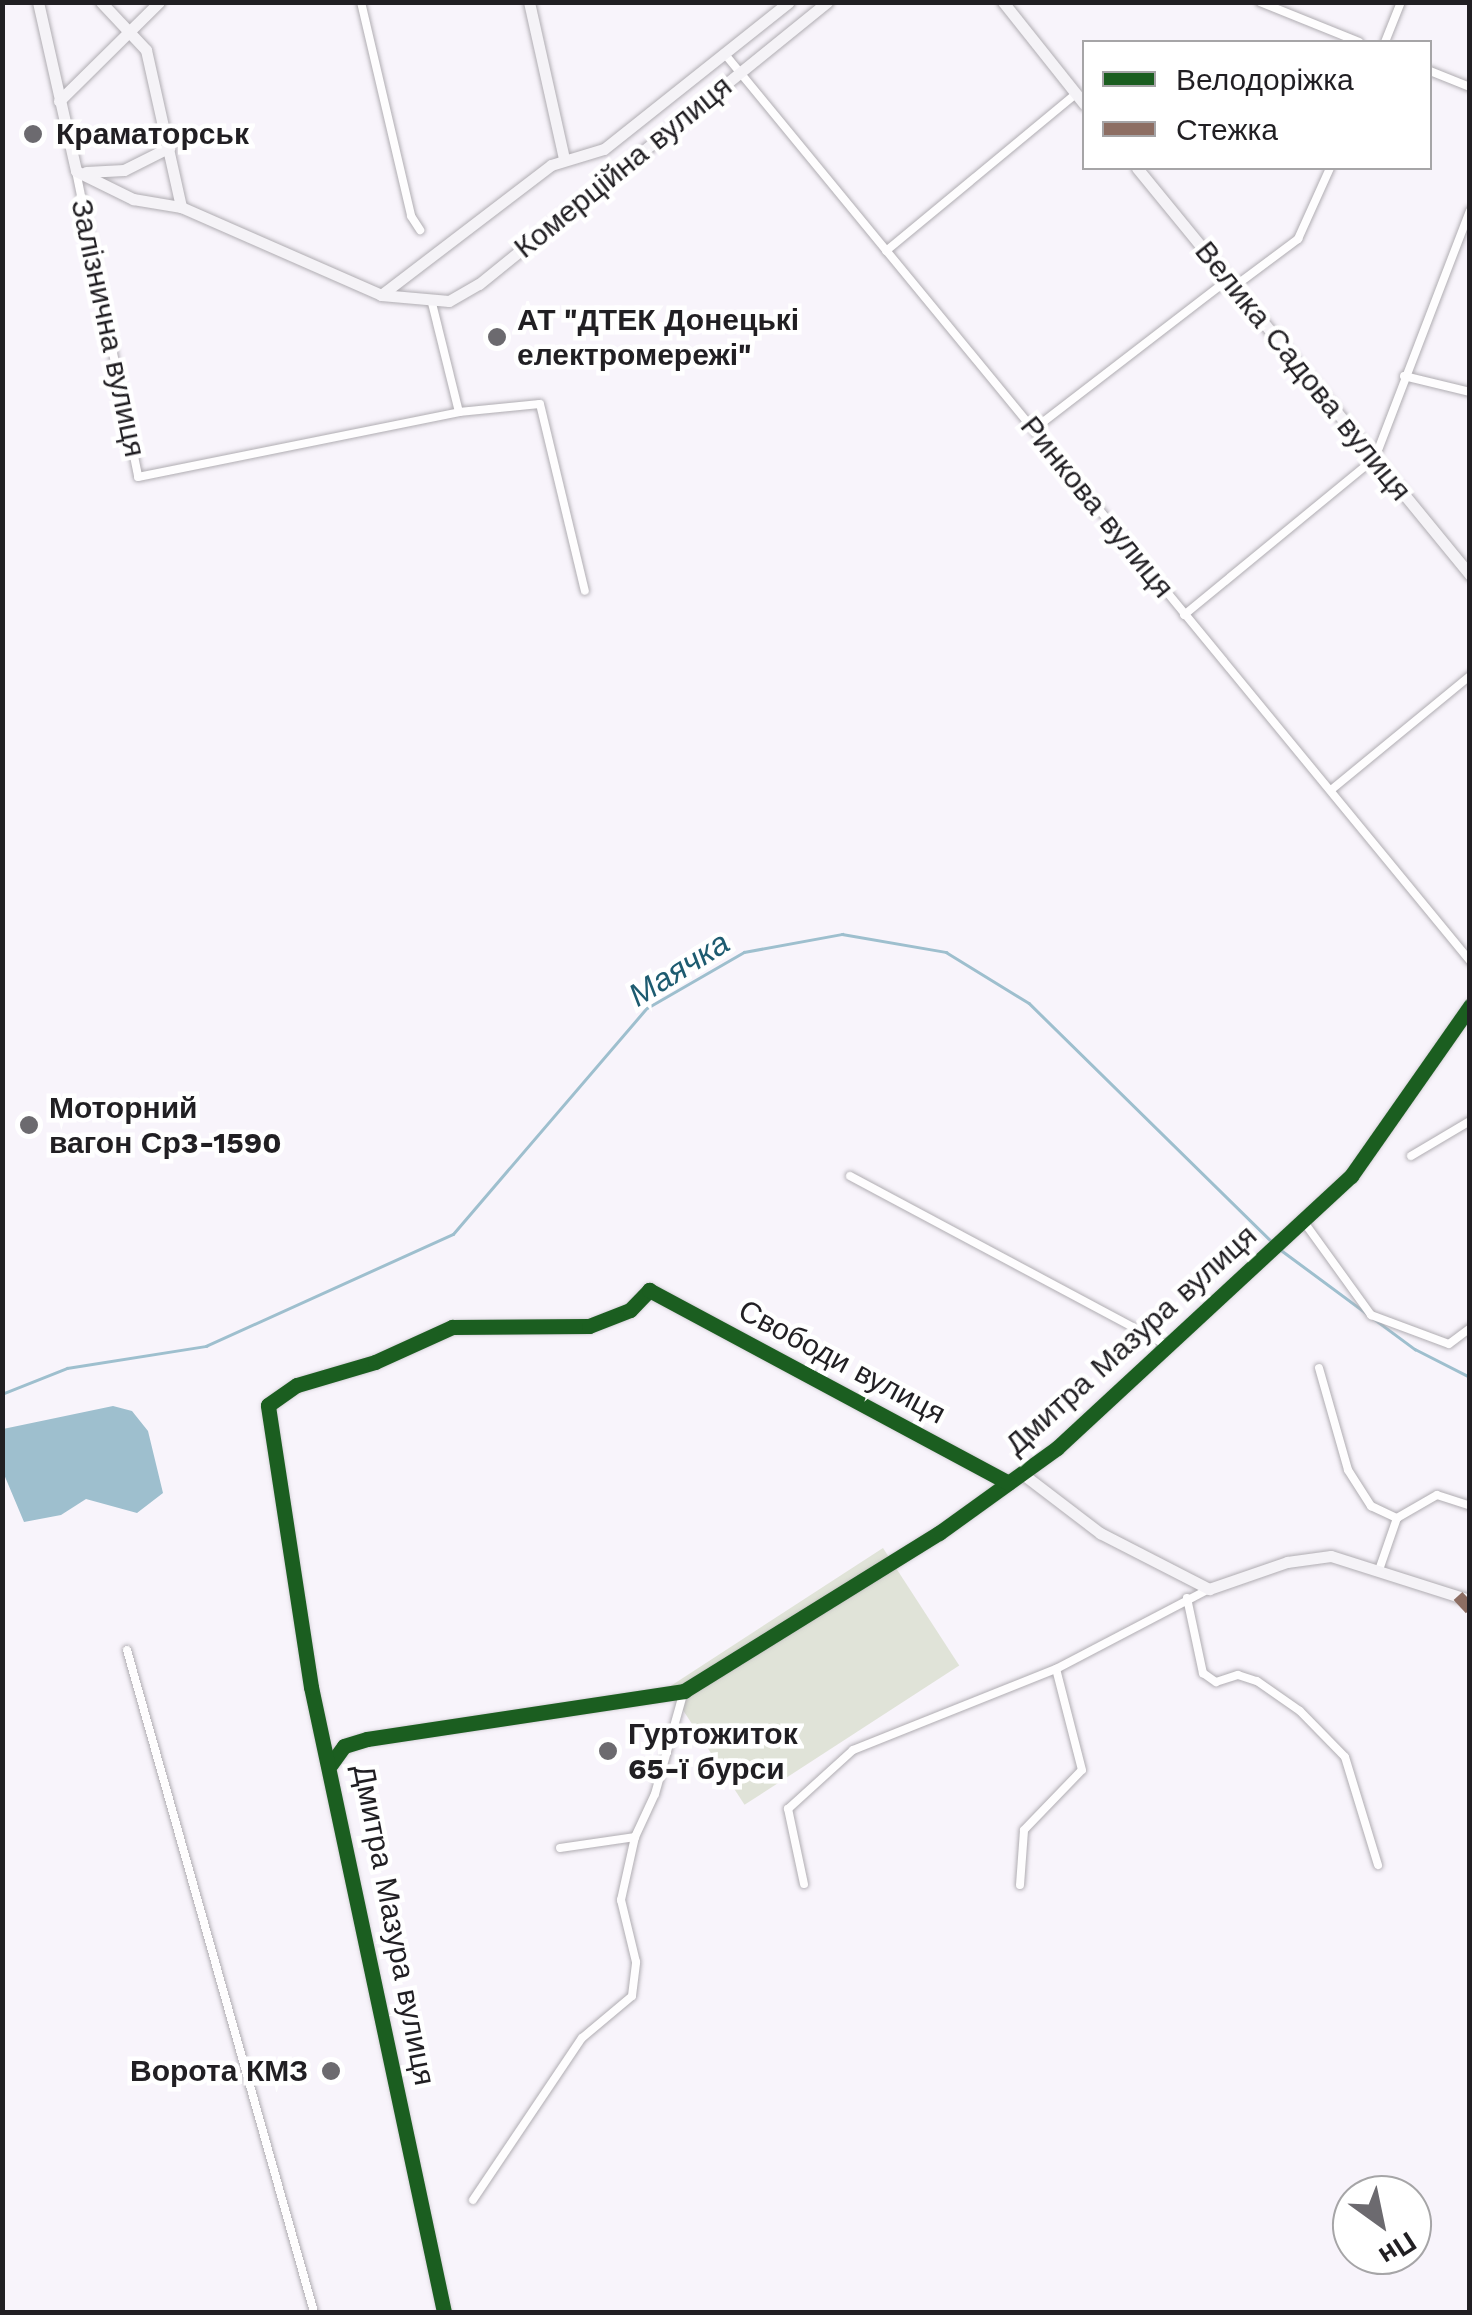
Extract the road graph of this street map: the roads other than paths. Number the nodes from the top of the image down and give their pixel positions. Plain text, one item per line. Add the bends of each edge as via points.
1 (38, 2) edge
2 (101, 2) edge
3 (159, 2) edge
4 (361, 2) edge
5 (529, 2) edge
6 (789, 2) edge
7 (827, 2) edge
8 (1003, 2) edge
9 (1260, 2) edge
10 (1401, 2) edge
11 (774, 14) junction
12 (130, 32) junction
13 (789, 34) junction
14 (1355, 40) edge
15 (1385, 40) edge
16 (724, 53) junction
17 (1432, 72) edge
18 (738, 73) junction
19 (1470, 87) edge
20 (1076, 94) junction
21 (59, 101) junction
22 (1082, 102) edge
23 (170, 147) junction
24 (564, 158) junction
25 (1139, 170) edge
26 (1329, 170) edge
27 (76, 172) junction
28 (181, 207) junction
29 (1470, 210) edge
30 (420, 230) dead end
31 (886, 251) junction
32 (1232, 283) junction
33 (381, 295) junction
34 (432, 302) junction
35 (1404, 376) junction
36 (1470, 392) edge
37 (458, 412) junction
38 (1034, 429) junction
39 (1375, 458) junction
40 (1470, 575) edge
41 (585, 591) dead end
42 (1184, 614) junction
43 (1470, 676) edge
44 (1330, 790) junction
45 (1470, 961) edge
46 (1470, 1006) edge
47 (1470, 1121) edge
48 (1412, 1156) dead end
49 (850, 1176) dead end
50 (1300, 1226) junction
51 (1470, 1328) edge
52 (1168, 1346) junction
53 (1319, 1368) dead end
54 (1024, 1475) junction
55 (1009, 1483) junction
56 (1470, 1506) edge
57 (1396, 1518) junction
58 (1379, 1570) junction
59 (1209, 1589) junction
60 (1187, 1598) junction
61 (1470, 1600) edge
62 (128, 1650) dead end
63 (1056, 1669) junction
64 (684, 1691) junction
65 (331, 1764) junction
66 (635, 1837) junction
67 (560, 1848) dead end
68 (1378, 1865) dead end
69 (804, 1884) dead end
70 (1020, 1886) dead end
71 (473, 2200) dead end
72 (314, 2312) edge
73 (444, 2312) edge

1 - 21 street, Залізнична вулиця
2 - 12 street
3 - 12 street
4 - 30 street via 410,216
5 - 24 street
6 - 11 street, Комерційна вулиця
7 - 13 street, Комерційна вулиця
8 - 20 street
9 - 14 street
10 - 15 street
11 - 13 street
11 - 16 street, Комерційна вулиця
12 - 21 street
12 - 23 street via 154,70
13 - 18 street, Комерційна вулиця
16 - 18 street, Ринкова вулиця
16 - 24 street, Комерційна вулиця via 604,149
17 - 19 street
18 - 31 street, Ринкова вулиця
18 - 34 street, Комерційна вулиця via 478,284
20 - 22 street
20 - 31 street
21 - 27 street, Залізнична вулиця
23 - 27 street via 124,170
23 - 28 street
24 - 33 street, Комерційна вулиця
25 - 32 street, Велика Садова вулиця
26 - 32 street via 1298,240
27 - 28 street via 132,199
27 - 37 street, Залізнична вулиця via 138,477
28 - 33 street
29 - 35 street
31 - 38 street, Ринкова вулиця
32 - 38 street
32 - 39 street, Велика Садова вулиця
33 - 34 street, Комерційна вулиця
34 - 37 street
35 - 36 street
35 - 39 street
37 - 41 street via 540,404
38 - 42 street, Ринкова вулиця
39 - 40 street, Велика Садова вулиця
39 - 42 street
42 - 44 street, Ринкова вулиця
43 - 44 street
44 - 45 street, Ринкова вулиця
46 - 50 street, Дмитра Мазура вулиця via 1350,1176
47 - 48 street
49 - 52 street
50 - 51 street via 1371,1315 1449,1344
50 - 52 street, Дмитра Мазура вулиця
52 - 54 street, Дмитра Мазура вулиця
53 - 57 street via 1348,1470 1371,1506
54 - 55 street, Дмитра Мазура вулиця
54 - 59 street via 1100,1532
55 - 64 street, Дмитра Мазура вулиця via 750,1655
55 - 65 street, Свободи вулиця via 649,1290 630,1310 589,1326 452,1328 375,1362 296,1385 268,1405 312,1687
56 - 57 street via 1437,1495
57 - 58 street
58 - 59 street via 1332,1556 1287,1562
58 - 61 street
59 - 60 street
60 - 63 street
60 - 68 street via 1203,1673 1216,1682 1238,1674 1258,1681 1345,1756
62 - 72 street
63 - 69 street via 853,1750 788,1809
63 - 70 street via 1082,1770 1024,1830
64 - 65 street, Дмитра Мазура вулиця via 366,1739 344,1746
64 - 66 street via 656,1794
65 - 73 street, Дмитра Мазура вулиця
66 - 67 street
66 - 71 street via 621,1900 636,1962 632,1996 582,2038

